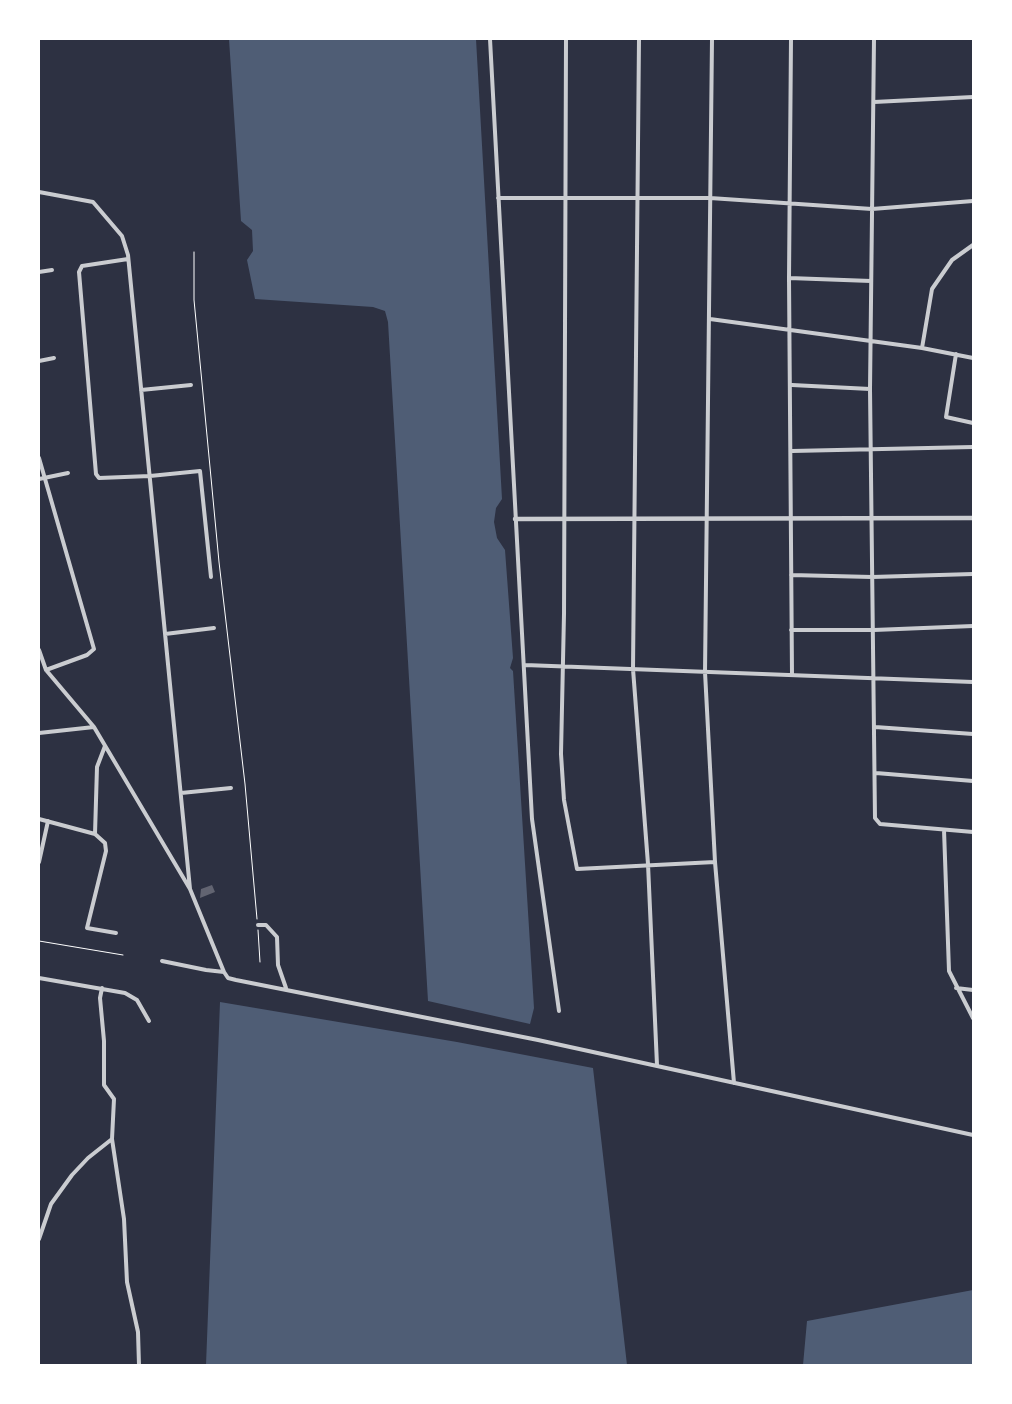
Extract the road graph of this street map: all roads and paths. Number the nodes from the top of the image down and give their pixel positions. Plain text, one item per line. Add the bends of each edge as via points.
1 (490, 39) edge
2 (566, 39) edge
3 (639, 39) edge
4 (712, 39) edge
5 (792, 39) edge
6 (874, 39) edge
7 (973, 97) edge
8 (874, 102) junction
9 (39, 192) edge
10 (637, 197) junction
11 (498, 198) junction
12 (710, 198) junction
13 (566, 200) junction
14 (973, 201) edge
15 (791, 205) junction
16 (872, 209) junction
17 (973, 245) edge
18 (194, 252) dead end
19 (128, 259) junction
20 (52, 270) dead end
21 (39, 272) edge
22 (789, 278) junction
23 (871, 281) junction
24 (710, 319) junction
25 (791, 330) junction
26 (871, 343) junction
27 (922, 348) junction
28 (956, 354) junction
29 (54, 358) dead end
30 (973, 358) edge
31 (39, 361) edge
32 (191, 385) dead end
33 (792, 385) junction
34 (870, 389) junction
35 (141, 390) junction
36 (973, 423) edge
37 (973, 447) edge
38 (872, 450) junction
39 (792, 451) junction
40 (39, 458) edge
41 (68, 474) dead end
42 (150, 476) junction
43 (44, 478) junction
44 (39, 479) edge
45 (635, 518) junction
46 (706, 518) junction
47 (790, 518) junction
48 (872, 518) junction
49 (973, 518) edge
50 (515, 519) junction
51 (564, 519) junction
52 (973, 574) edge
53 (791, 575) junction
54 (211, 577) dead end
55 (872, 577) junction
56 (973, 626) edge
57 (214, 628) dead end
58 (792, 630) junction
59 (874, 630) junction
60 (165, 634) junction
61 (39, 650) edge
62 (525, 664) junction
63 (563, 666) junction
64 (633, 669) junction
65 (46, 670) junction
66 (705, 672) junction
67 (792, 675) junction
68 (874, 679) junction
69 (973, 682) edge
70 (875, 727) junction
71 (94, 728) junction
72 (39, 733) edge
73 (973, 734) edge
74 (105, 745) junction
75 (876, 773) junction
76 (973, 781) edge
77 (231, 788) dead end
78 (181, 794) junction
79 (39, 819) edge
80 (48, 821) junction
81 (944, 830) junction
82 (973, 832) edge
83 (95, 834) junction
84 (39, 862) edge
85 (715, 862) junction
86 (648, 864) junction
87 (190, 889) junction
88 (258, 925) junction
89 (116, 934) dead end
90 (39, 941) edge
91 (123, 955) dead end
92 (162, 961) dead end
93 (260, 962) dead end
94 (224, 972) junction
95 (39, 978) edge
96 (102, 988) junction
97 (286, 988) junction
98 (956, 988) junction
99 (973, 990) edge
100 (560, 1011) dead end
101 (973, 1018) edge
102 (149, 1021) dead end
103 (657, 1065) junction
104 (734, 1083) junction
105 (973, 1135) edge
106 (112, 1139) junction
107 (39, 1239) edge
108 (138, 1365) edge

1 - 11 street
2 - 13 street
3 - 10 street
4 - 12 street
5 - 15 street
6 - 8 street
7 - 8 street
8 - 16 street
9 - 19 street via 93,202 122,236
10 - 12 street
10 - 13 street
10 - 45 street
11 - 13 street
11 - 50 street
12 - 15 street
12 - 24 street
13 - 51 street
14 - 16 street
15 - 16 street
15 - 22 street
16 - 23 street
17 - 27 street via 952,260 932,290
18 - 88 path via 194,300 201,374
19 - 35 street
19 - 42 street via 82,266 78,272 96,474 99,478
20 - 21 street
22 - 23 street
22 - 25 street
23 - 26 street
24 - 25 street
24 - 46 street
25 - 26 street
25 - 33 street
26 - 27 street
26 - 34 street
27 - 28 street
28 - 30 street
28 - 36 street via 946,417
29 - 31 street
32 - 35 street
33 - 34 street
33 - 39 street
34 - 38 street
35 - 42 street
37 - 38 street
38 - 39 street
38 - 48 street
39 - 47 street
40 - 43 street
41 - 43 street
42 - 54 street via 200,471
42 - 60 street
43 - 44 street
43 - 65 street via 94,649 87,655
45 - 46 street
45 - 51 street
45 - 64 street
46 - 47 street
46 - 66 street
47 - 48 street
47 - 53 street
48 - 49 street
48 - 55 street
50 - 51 street
50 - 62 street
51 - 63 street
52 - 55 street
53 - 55 street
53 - 58 street
55 - 59 street
56 - 59 street
57 - 60 street
58 - 59 street
58 - 67 street
59 - 68 street
60 - 78 street
61 - 65 street
62 - 63 street
62 - 100 street via 532,819
63 - 64 street
63 - 86 street via 562,782 577,869
64 - 66 street
64 - 86 street
65 - 71 street
66 - 67 street
66 - 85 street
67 - 68 street
68 - 69 street
68 - 70 street
70 - 73 street
70 - 75 street
71 - 72 street
71 - 74 street
74 - 83 street via 97,767
74 - 87 street
75 - 76 street
75 - 81 street via 876,820 880,824
77 - 78 street
78 - 87 street
79 - 80 street
80 - 83 street
80 - 84 street
81 - 82 street
81 - 98 street via 948,968
83 - 89 street via 105,843 106,849 87,928
85 - 86 street
85 - 104 street
86 - 103 street
87 - 94 street
88 - 93 path
88 - 97 street via 266,925 277,937 278,965
90 - 91 path
92 - 94 street
94 - 97 street via 228,978
95 - 96 street
96 - 102 street via 126,993 137,1000
96 - 106 street via 104,1085 114,1099
97 - 103 street
98 - 99 street
98 - 101 street
103 - 104 street
104 - 105 street
106 - 107 street via 72,1175 51,1204
106 - 108 street via 124,1219 127,1282 138,1332

